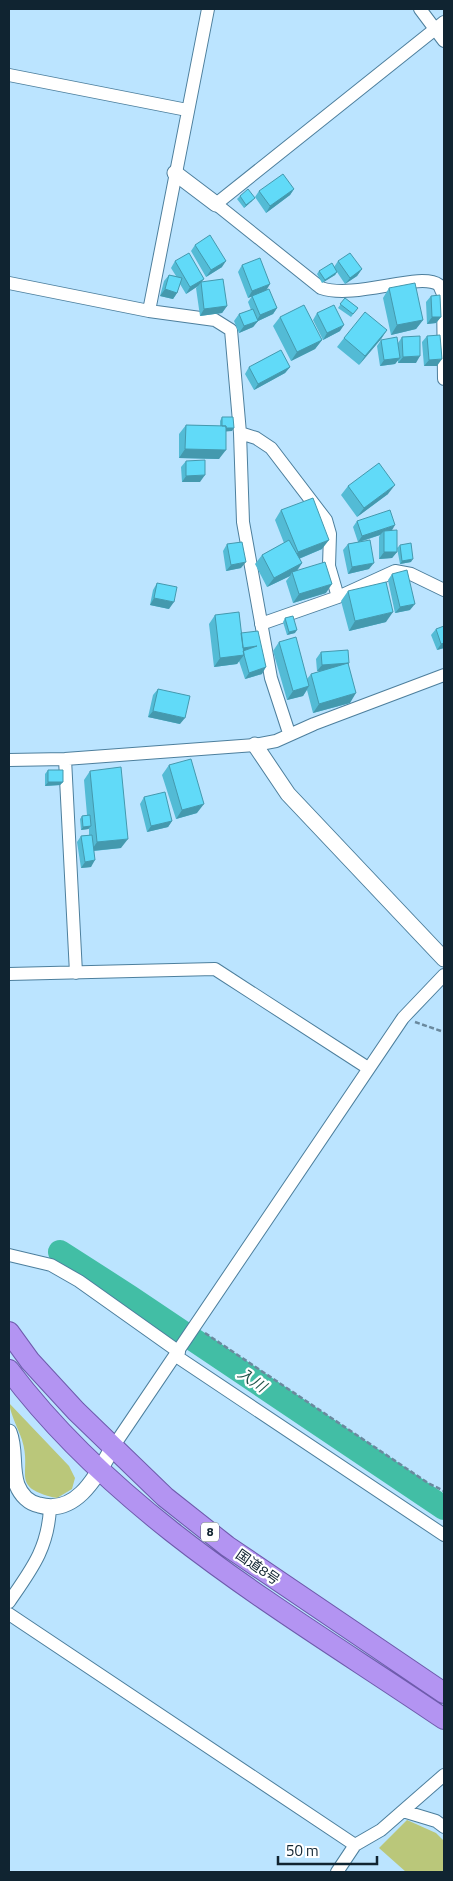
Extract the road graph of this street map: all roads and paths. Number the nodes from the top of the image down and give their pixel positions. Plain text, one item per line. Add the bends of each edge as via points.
1 (208, 9) edge
2 (420, 9) edge
3 (440, 25) edge
4 (444, 41) edge
5 (9, 75) edge
6 (187, 110) junction
7 (175, 173) junction
8 (216, 204) junction
9 (9, 283) edge
10 (149, 311) junction
11 (444, 379) edge
12 (240, 433) junction
13 (444, 590) edge
14 (338, 597) junction
15 (261, 624) junction
16 (444, 676) edge
17 (289, 733) junction
18 (255, 745) junction
19 (65, 759) junction
20 (9, 760) edge
21 (444, 960) edge
22 (76, 973) junction
23 (9, 974) edge
24 (444, 975) edge
25 (403, 1018) junction
26 (444, 1032) edge
27 (368, 1068) junction
28 (9, 1255) edge
29 (196, 1327) junction
30 (9, 1332) edge
31 (178, 1354) junction
32 (9, 1370) edge
33 (9, 1432) edge
34 (113, 1447) junction
35 (100, 1470) junction
36 (444, 1491) edge
37 (50, 1508) junction
38 (444, 1535) edge
39 (9, 1602) edge
40 (9, 1614) edge
41 (444, 1693) edge
42 (444, 1719) edge
43 (444, 1776) edge
44 (403, 1811) junction
45 (444, 1827) edge
46 (355, 1845) junction
47 (337, 1872) edge

1 - 6 street
2 - 3 street
3 - 4 street
3 - 8 street
5 - 6 street
6 - 7 street
7 - 8 street
7 - 10 street
8 - 11 street via 321,288 333,292 366,290 426,279 440,284 443,294
9 - 10 street
10 - 12 street via 215,320 231,330
12 - 14 street via 271,448 326,520 330,534 329,566
12 - 15 street via 243,522
13 - 14 street via 411,574 395,571
14 - 15 street
15 - 17 street via 271,678
16 - 17 street
17 - 18 street via 276,741
18 - 19 street
18 - 21 street via 288,794
19 - 20 street
19 - 22 street
22 - 23 street
22 - 27 street via 214,969
24 - 25 street
25 - 26 path
25 - 27 street
27 - 29 street
28 - 31 street via 51,1265 79,1281
29 - 31 street
29 - 36 path
30 - 34 highway, 国道8号 / 8 via 30,1361
31 - 34 street
31 - 38 street
32 - 35 highway, 国道8号 / 8 via 56,1427
33 - 37 street via 17,1484 23,1495 34,1504
34 - 35 street
34 - 41 highway, 国道8号 / 8 via 165,1498 227,1546
35 - 37 street via 90,1485 67,1505
35 - 42 highway, 国道8号 / 8 via 219,1567
37 - 39 street via 43,1548 36,1564
40 - 46 street
43 - 44 street
44 - 45 street via 436,1821
44 - 46 street via 381,1830
46 - 47 street

